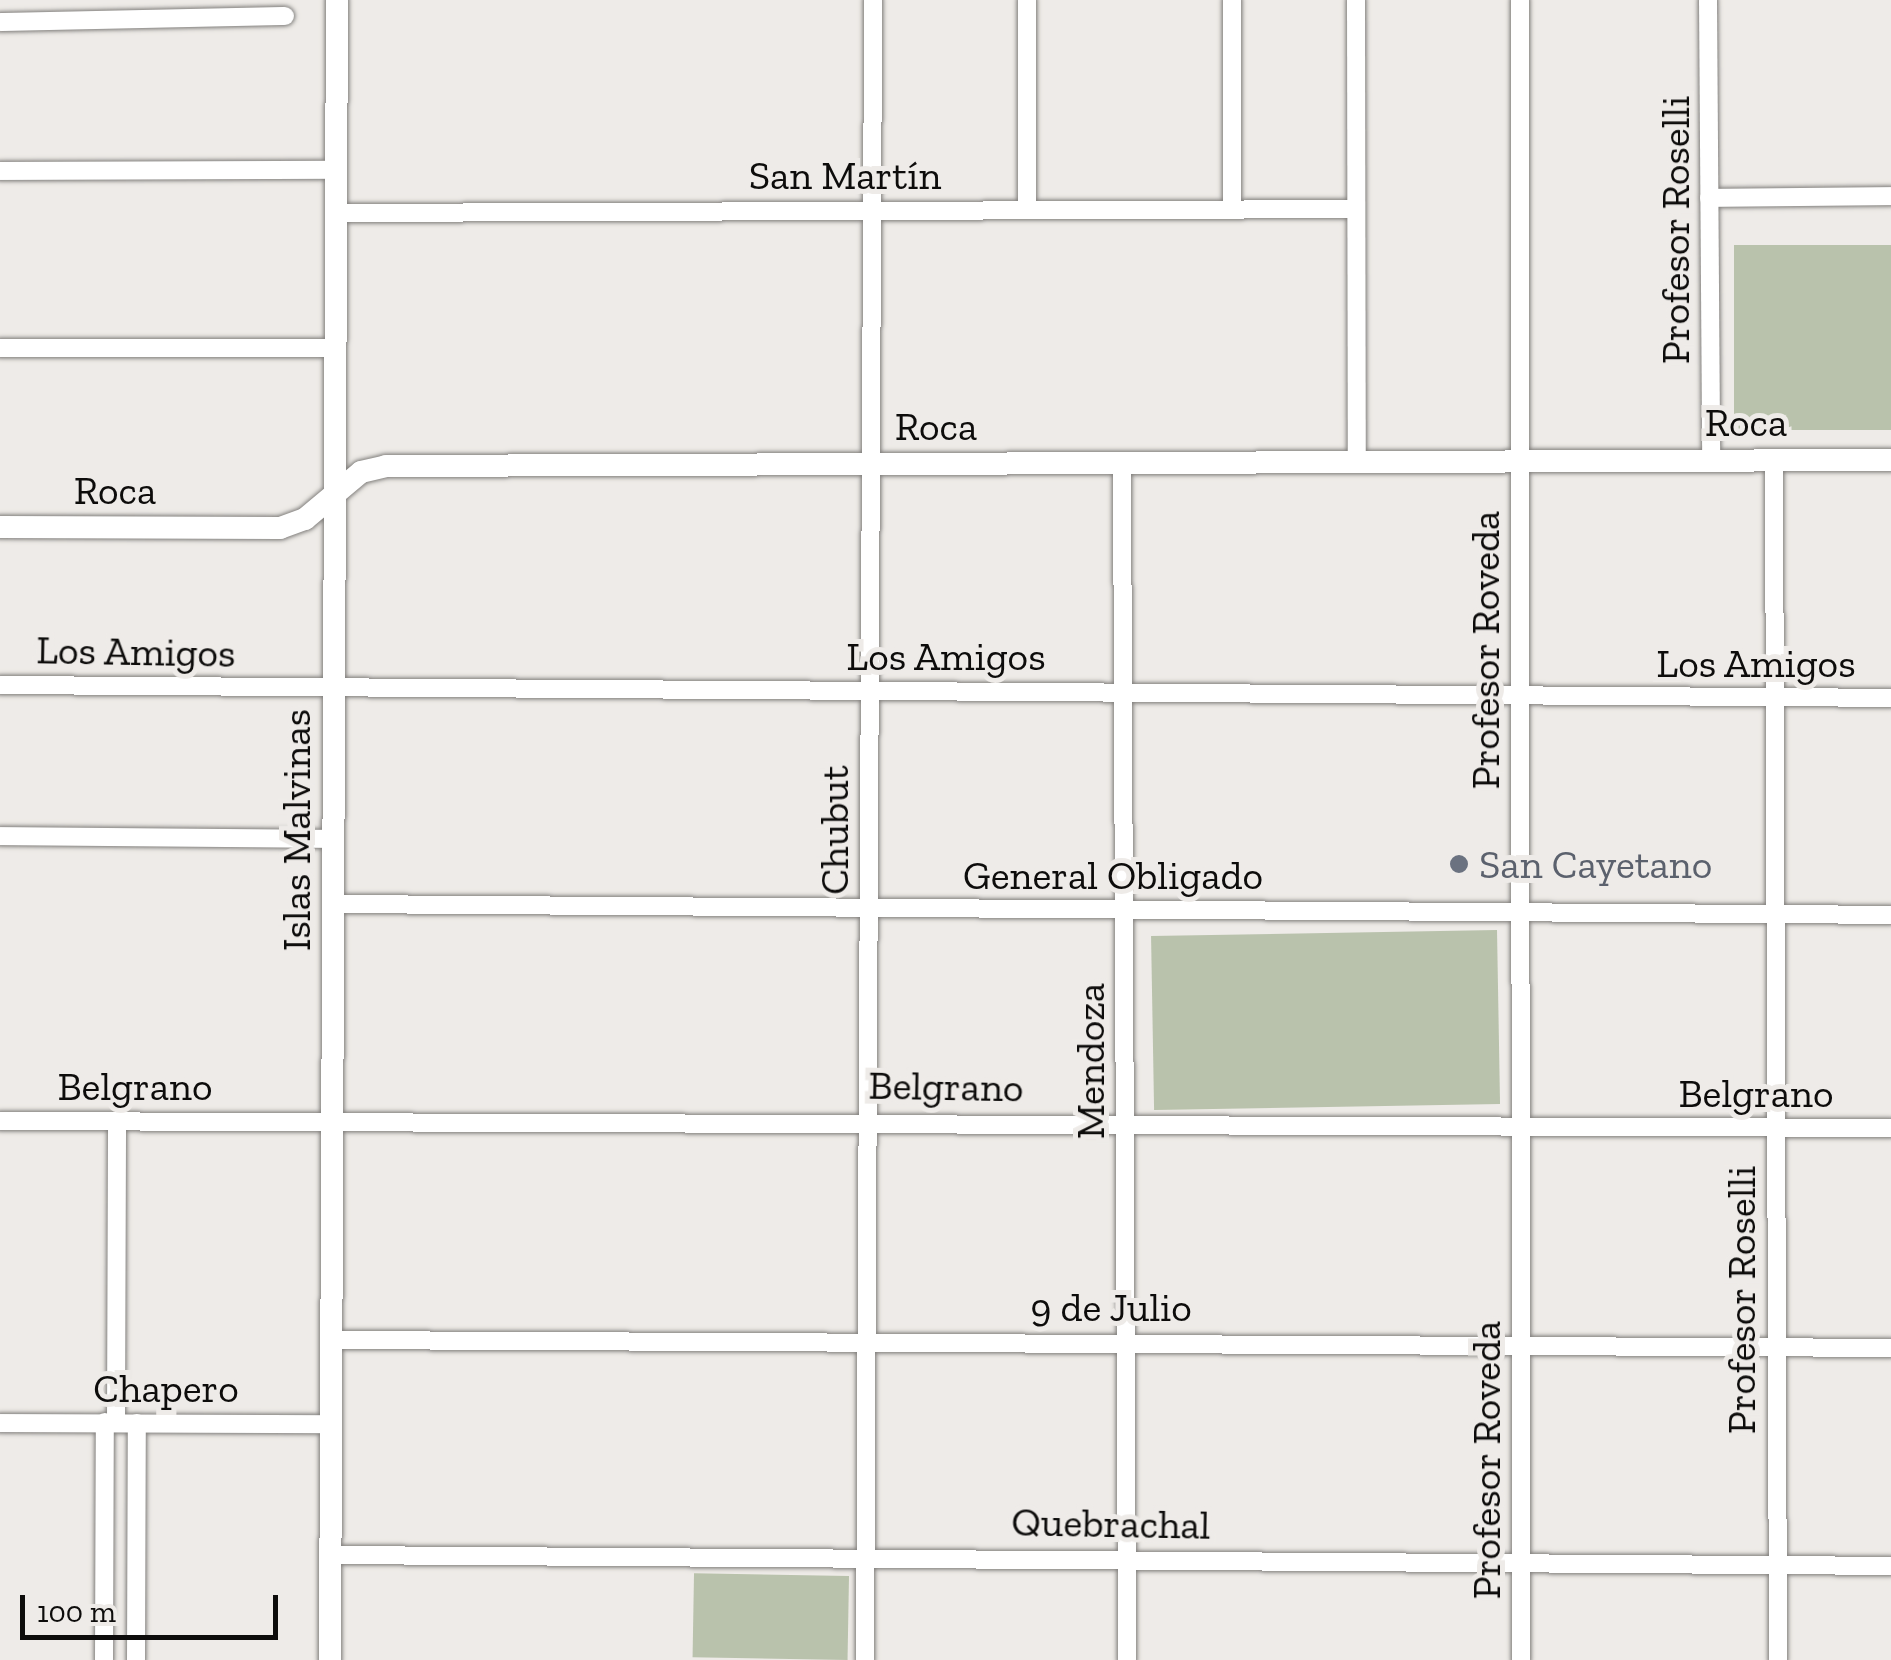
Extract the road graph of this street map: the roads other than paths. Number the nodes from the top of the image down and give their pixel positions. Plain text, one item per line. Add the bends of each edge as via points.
1 (336, 0) edge
2 (873, 0) edge
3 (1027, 0) edge
4 (1232, 0) edge
5 (1356, 0) edge
6 (1520, 0) edge
7 (1708, 0) edge
8 (285, 16) dead end
9 (0, 22) edge
10 (334, 170) junction
11 (0, 171) edge
12 (1891, 196) edge
13 (1709, 198) junction
14 (872, 210) junction
15 (1027, 210) junction
16 (1232, 210) junction
17 (1355, 210) junction
18 (334, 213) junction
19 (0, 348) edge
20 (334, 348) junction
21 (1711, 460) junction
22 (1774, 460) junction
23 (1891, 460) edge
24 (1522, 461) junction
25 (1357, 462) junction
26 (1122, 463) junction
27 (873, 464) junction
28 (334, 496) junction
29 (0, 527) edge
30 (0, 685) edge
31 (333, 688) junction
32 (869, 690) junction
33 (1123, 692) junction
34 (1520, 697) junction
35 (1774, 698) junction
36 (1891, 698) edge
37 (0, 836) edge
38 (333, 839) junction
39 (334, 904) junction
40 (869, 908) junction
41 (1125, 910) junction
42 (1519, 913) junction
43 (1774, 915) junction
44 (1891, 915) edge
45 (867, 1119) junction
46 (332, 1120) junction
47 (0, 1121) edge
48 (117, 1121) junction
49 (1125, 1125) junction
50 (1518, 1127) junction
51 (1774, 1128) junction
52 (1891, 1128) edge
53 (331, 1340) junction
54 (866, 1342) junction
55 (1127, 1342) junction
56 (1520, 1346) junction
57 (1776, 1347) junction
58 (1891, 1348) edge
59 (0, 1422) edge
60 (110, 1422) junction
61 (137, 1423) junction
62 (331, 1424) junction
63 (330, 1555) junction
64 (865, 1556) junction
65 (1126, 1558) junction
66 (1522, 1566) junction
67 (1891, 1566) edge
68 (1778, 1567) junction
69 (104, 1660) edge
70 (136, 1660) edge
71 (330, 1660) edge
72 (865, 1660) edge
73 (1127, 1660) edge
74 (1521, 1660) edge
75 (1778, 1660) edge

1 - 10 street, Islas Malvinas
2 - 14 street, Chubut
3 - 15 street
4 - 16 street
5 - 17 street
6 - 24 street, Profesor Roveda
7 - 13 street, Profesor Roselli
8 - 9 street
10 - 11 street
10 - 18 street, Islas Malvinas
12 - 13 street
13 - 21 street, Profesor Roselli
14 - 15 street, San Martín
14 - 18 street, San Martín
14 - 27 street, Chubut
15 - 16 street, San Martín
16 - 17 street, San Martín
17 - 25 street
18 - 20 street, Islas Malvinas
19 - 20 street
20 - 28 street, Islas Malvinas
21 - 22 street, Roca
21 - 24 street, Roca
22 - 23 street, Roca
22 - 35 street, Profesor Roselli
24 - 25 street, Roca
24 - 34 street, Profesor Roveda
25 - 26 street, Roca
26 - 27 street, Roca
26 - 33 street, Mendoza
27 - 28 street, Roca via 386,466 361,472
27 - 32 street, Chubut
28 - 29 street, Roca via 280,528
28 - 31 street, Islas Malvinas
30 - 31 street, Los Amigos
31 - 32 street, Los Amigos
31 - 38 street, Islas Malvinas
32 - 33 street, Los Amigos
32 - 40 street, Chubut
33 - 34 street, Los Amigos
33 - 41 street, Mendoza
34 - 35 street, Los Amigos
34 - 42 street, Profesor Roveda
35 - 36 street, Los Amigos
35 - 43 street, Profesor Roselli
37 - 38 street
38 - 39 street, Islas Malvinas
39 - 40 street, General Obligado
39 - 46 street, Islas Malvinas
40 - 41 street, General Obligado
40 - 45 street, Chubut
41 - 42 street, General Obligado
41 - 49 street, Mendoza
42 - 43 street, General Obligado
42 - 50 street, Profesor Roveda
43 - 44 street, General Obligado
43 - 51 street, Profesor Roselli
45 - 46 street, Belgrano
45 - 49 street, Belgrano
45 - 54 street, Chubut
46 - 48 street, Belgrano
46 - 53 street, Islas Malvinas
47 - 48 street, Belgrano
48 - 60 street
49 - 50 street, Belgrano
49 - 55 street, Mendoza
50 - 51 street, Belgrano
50 - 56 street, Profesor Roveda
51 - 52 street, Belgrano
51 - 57 street, Profesor Roselli
53 - 54 street, 9 de Julio
53 - 62 street, Islas Malvinas
54 - 55 street, 9 de Julio
54 - 64 street, Chubut
55 - 56 street, 9 de Julio
55 - 65 street, Mendoza
56 - 57 street, 9 de Julio
56 - 66 street, Profesor Roveda
57 - 58 street, 9 de Julio
57 - 68 street, Profesor Roselli
59 - 60 street, Chapero
60 - 61 street, Chapero
60 - 69 street
61 - 62 street, Chapero
61 - 70 street
62 - 63 street, Islas Malvinas
63 - 64 street, Quebrachal
63 - 71 street, Islas Malvinas
64 - 65 street, Quebrachal
64 - 72 street, Chubut
65 - 66 street, Quebrachal
65 - 73 street, Mendoza
66 - 68 street, Quebrachal
66 - 74 street, Profesor Roveda
67 - 68 street, Quebrachal
68 - 75 street, Profesor Roselli

